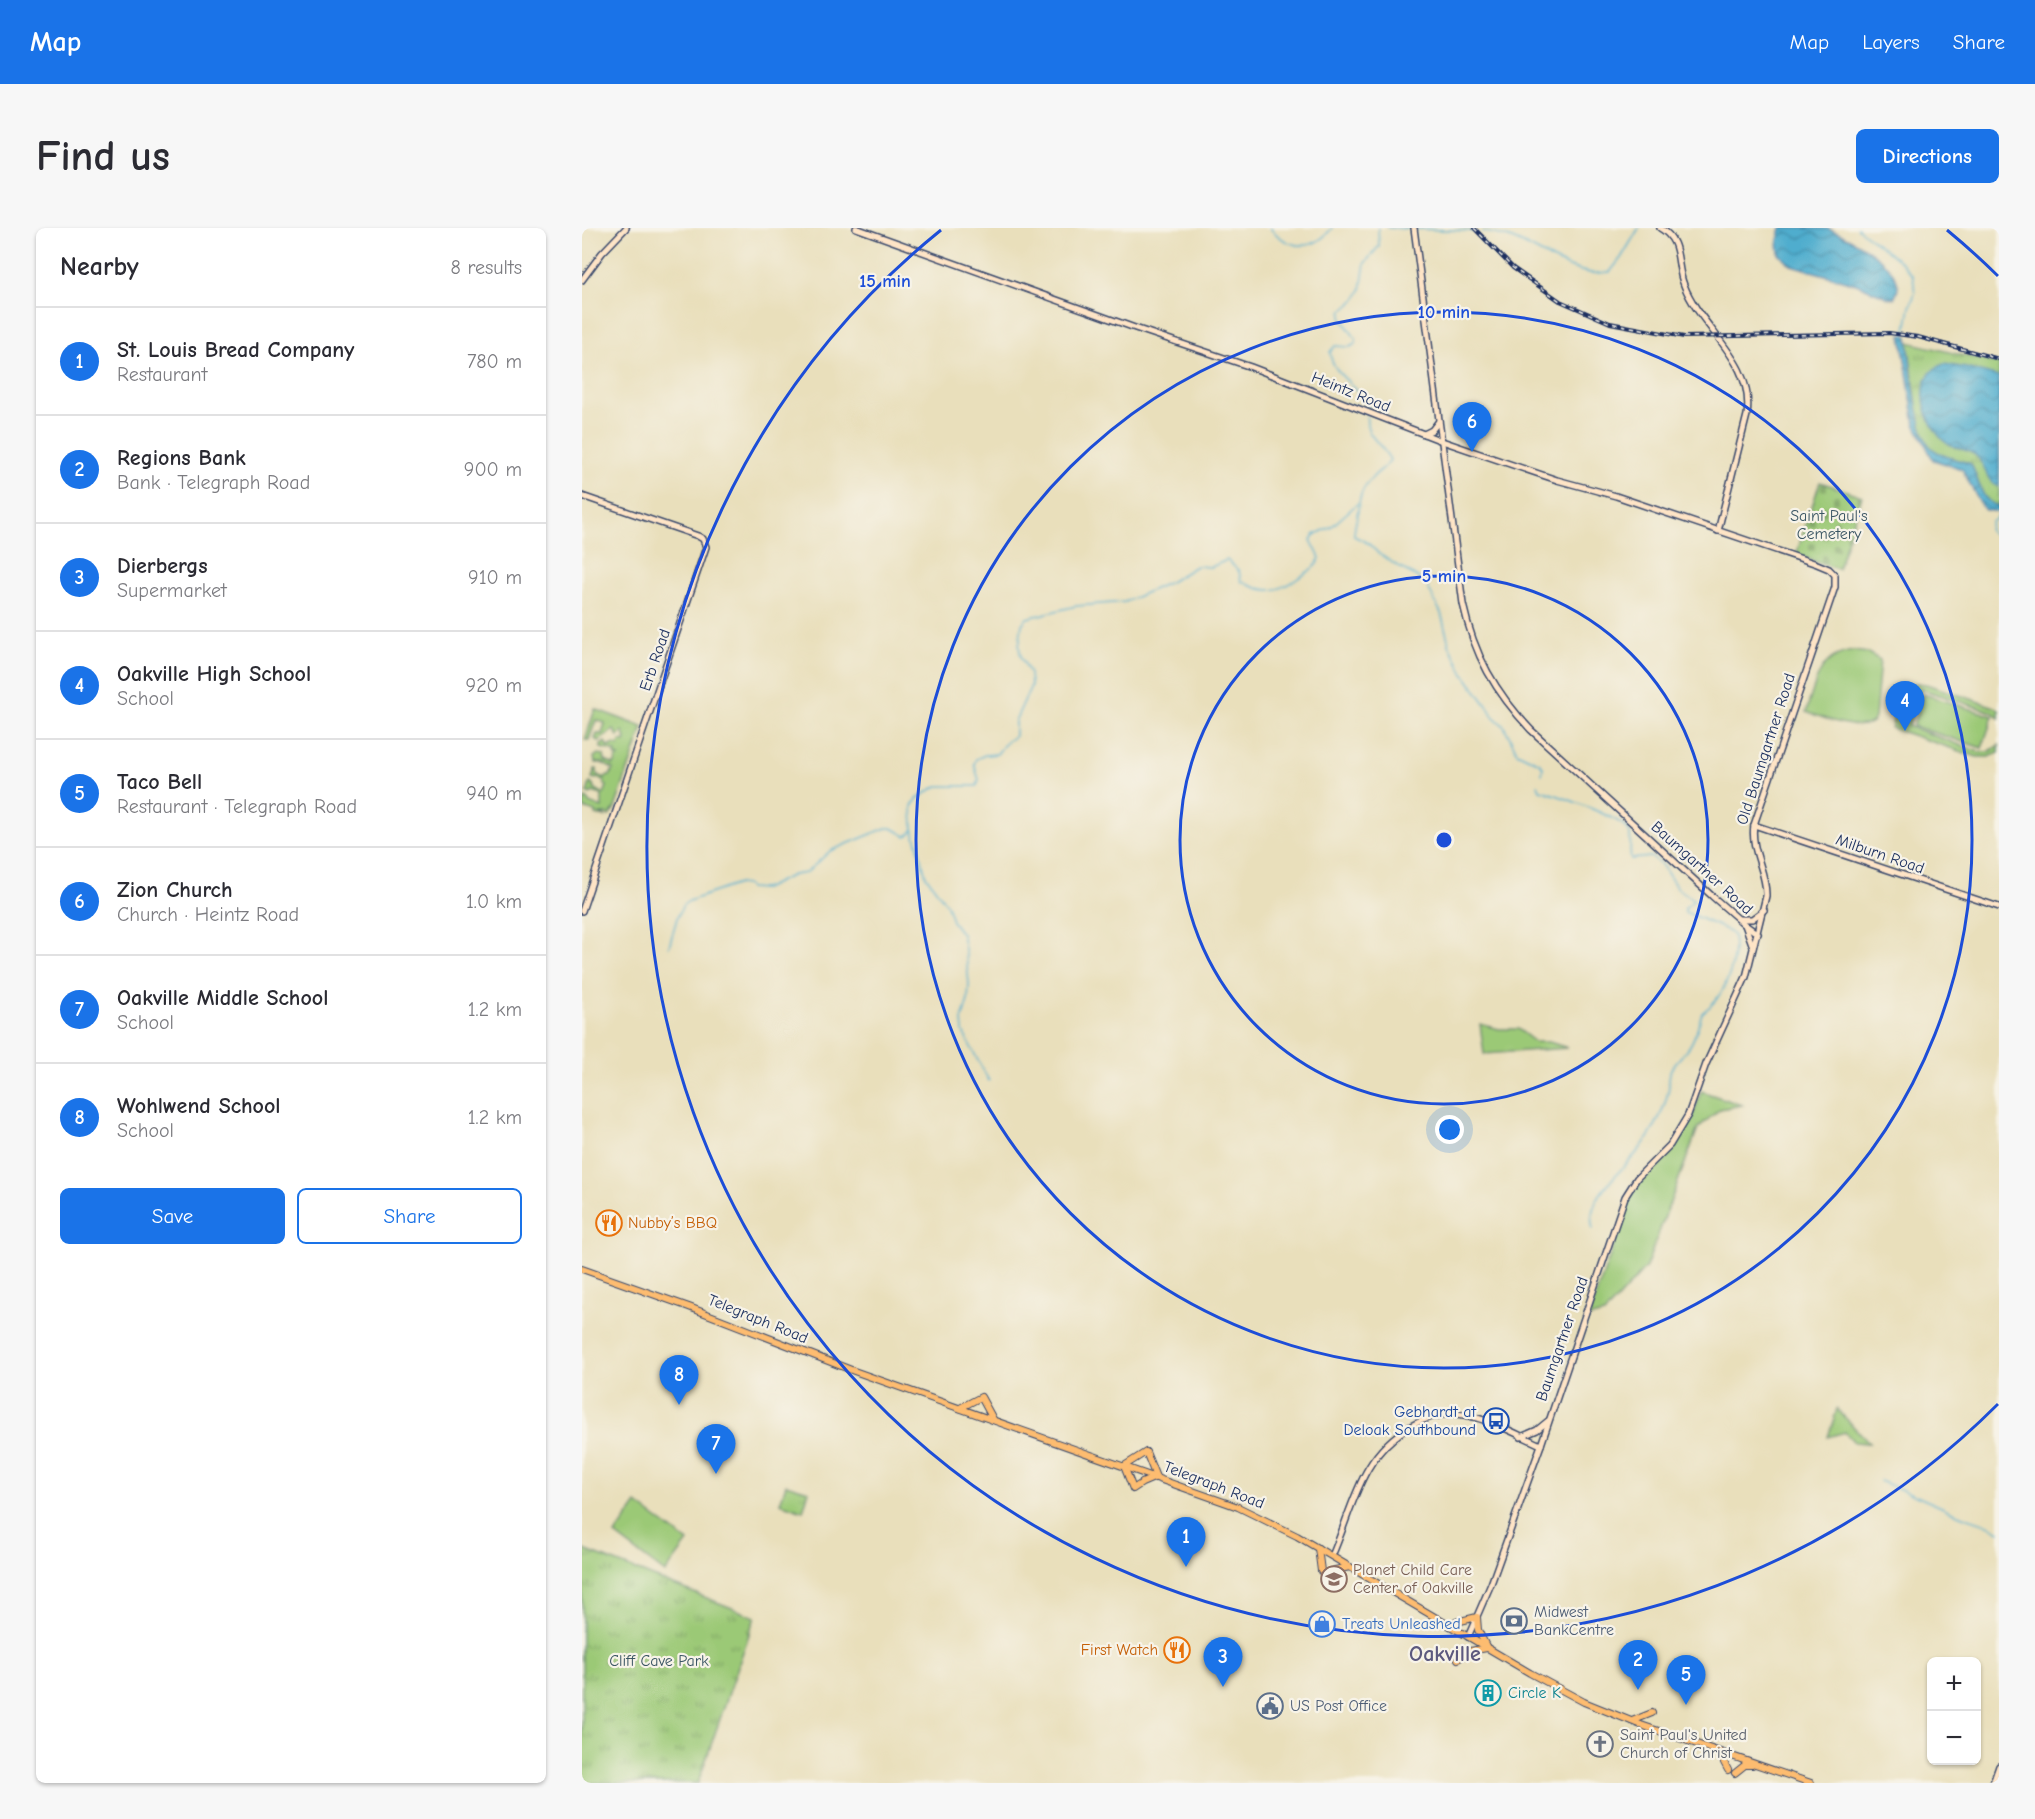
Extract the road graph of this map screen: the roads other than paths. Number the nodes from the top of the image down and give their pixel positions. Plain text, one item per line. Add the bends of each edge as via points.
1 (626, 228) edge
2 (856, 228) edge
3 (1414, 228) edge
4 (1660, 228) edge
5 (582, 280) edge
6 (1439, 421) junction
7 (1424, 434) junction
8 (1442, 441) junction
9 (582, 496) edge
10 (1718, 531) junction
11 (1835, 575) joint
12 (1754, 825) junction
13 (1999, 907) edge
14 (1764, 910) junction
15 (582, 911) edge
16 (1738, 919) junction
17 (1744, 924) junction
18 (1758, 933) junction
19 (1754, 949) junction
20 (582, 1269) edge
21 (959, 1408) junction
22 (1549, 1419) junction
23 (993, 1420) junction
24 (1521, 1437) junction
25 (1541, 1445) junction
26 (1124, 1466) junction
27 (1156, 1477) junction
28 (1318, 1548) junction
29 (1332, 1556) junction
30 (1351, 1567) junction
31 (1477, 1617) junction
32 (1447, 1624) junction
33 (1468, 1637) junction
34 (1487, 1648) junction
35 (1458, 1659) dead end
36 (1652, 1713) dead end
37 (1632, 1722) junction
38 (1719, 1752) junction
39 (1755, 1765) junction
40 (1999, 1766) edge
41 (1811, 1783) edge
42 (1993, 1783) edge

1 - 5 street
2 - 7 street, Heintz Road via 1251,367
3 - 6 street, Baumgartner Road
4 - 10 street via 1675,243 1685,289 1737,363 1747,396 1746,422
6 - 7 street
6 - 8 street, Baumgartner Road
7 - 8 street, Heintz Road
8 - 10 street, Heintz Road
8 - 16 street, Baumgartner Road via 1466,615 1481,661 1496,688 1531,730
9 - 15 street, Erb Road via 698,536 706,547
10 - 11 street, Heintz Road via 1826,567
11 - 12 street, Old Baumgartner Road via 1835,587
12 - 13 street, Milburn Road
12 - 14 street, Old Baumgartner Road via 1753,838 1766,884
14 - 16 street via 1752,919
14 - 18 street, Old Baumgartner Road
16 - 17 street, Baumgartner Road
17 - 18 street, Baumgartner Road
17 - 19 street
18 - 19 street, Baumgartner Road
19 - 22 street, Baumgartner Road via 1683,1126 1625,1197
20 - 21 main road, Telegraph Road
21 - 23 main road, Telegraph Road
21 - 23 main road via 981,1397
22 - 24 street
22 - 25 street, Baumgartner Road
23 - 26 main road, Telegraph Road
24 - 25 street
24 - 29 street via 1477,1418 1454,1414 1430,1417 1408,1428 1387,1443 1365,1472
25 - 31 street, Baumgartner Road
26 - 27 main road, Telegraph Road
26 - 27 main road via 1133,1489
26 - 27 main road via 1146,1452
27 - 28 main road, Telegraph Road via 1251,1513
28 - 29 main road, Telegraph Road
28 - 30 main road via 1323,1573
29 - 30 main road, Telegraph Road
30 - 32 main road, Telegraph Road
31 - 32 main road
31 - 33 street, Baumgartner Road
31 - 34 main road via 1478,1630
32 - 33 main road, Telegraph Road
33 - 34 main road, Telegraph Road
34 - 35 main road via 1470,1651
34 - 37 main road, Telegraph Road via 1573,1696
36 - 37 main road
37 - 38 main road, Telegraph Road
38 - 39 main road, Telegraph Road
38 - 39 main road via 1731,1772
39 - 41 main road, Telegraph Road
40 - 42 street

